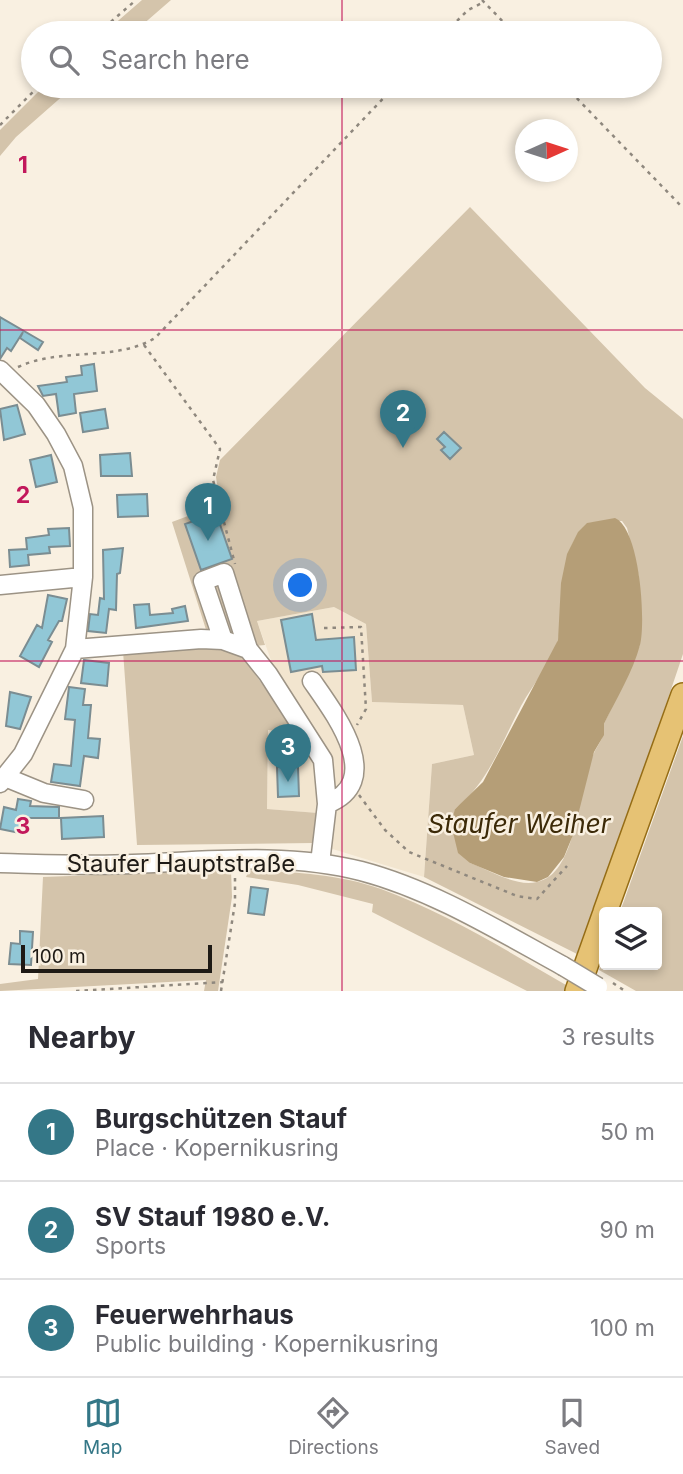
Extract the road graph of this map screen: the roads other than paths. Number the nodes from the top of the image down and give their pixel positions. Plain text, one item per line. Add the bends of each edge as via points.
1 (2, 373) edge
2 (83, 577) junction
3 (0, 585) edge
4 (223, 640) junction
5 (75, 649) junction
6 (248, 649) junction
7 (312, 681) dead end
8 (683, 695) edge
9 (2, 780) edge
10 (84, 800) dead end
11 (327, 804) junction
12 (0, 863) edge
13 (320, 863) junction
14 (607, 907) edge
15 (599, 962) edge
16 (596, 986) edge

1 - 2 street via 36,405 73,466 83,508
2 - 3 street
2 - 5 street
4 - 5 street
4 - 6 street
4 - 6 street via 203,581 224,573
5 - 9 street via 23,754
6 - 11 street via 323,760
7 - 11 street via 349,737 353,787
8 - 14 main road
9 - 10 street
11 - 13 street
12 - 13 street, Staufer Hauptstraße
13 - 16 street, Staufer Hauptstraße, bridge via 361,871 468,914
15 - 16 main road

